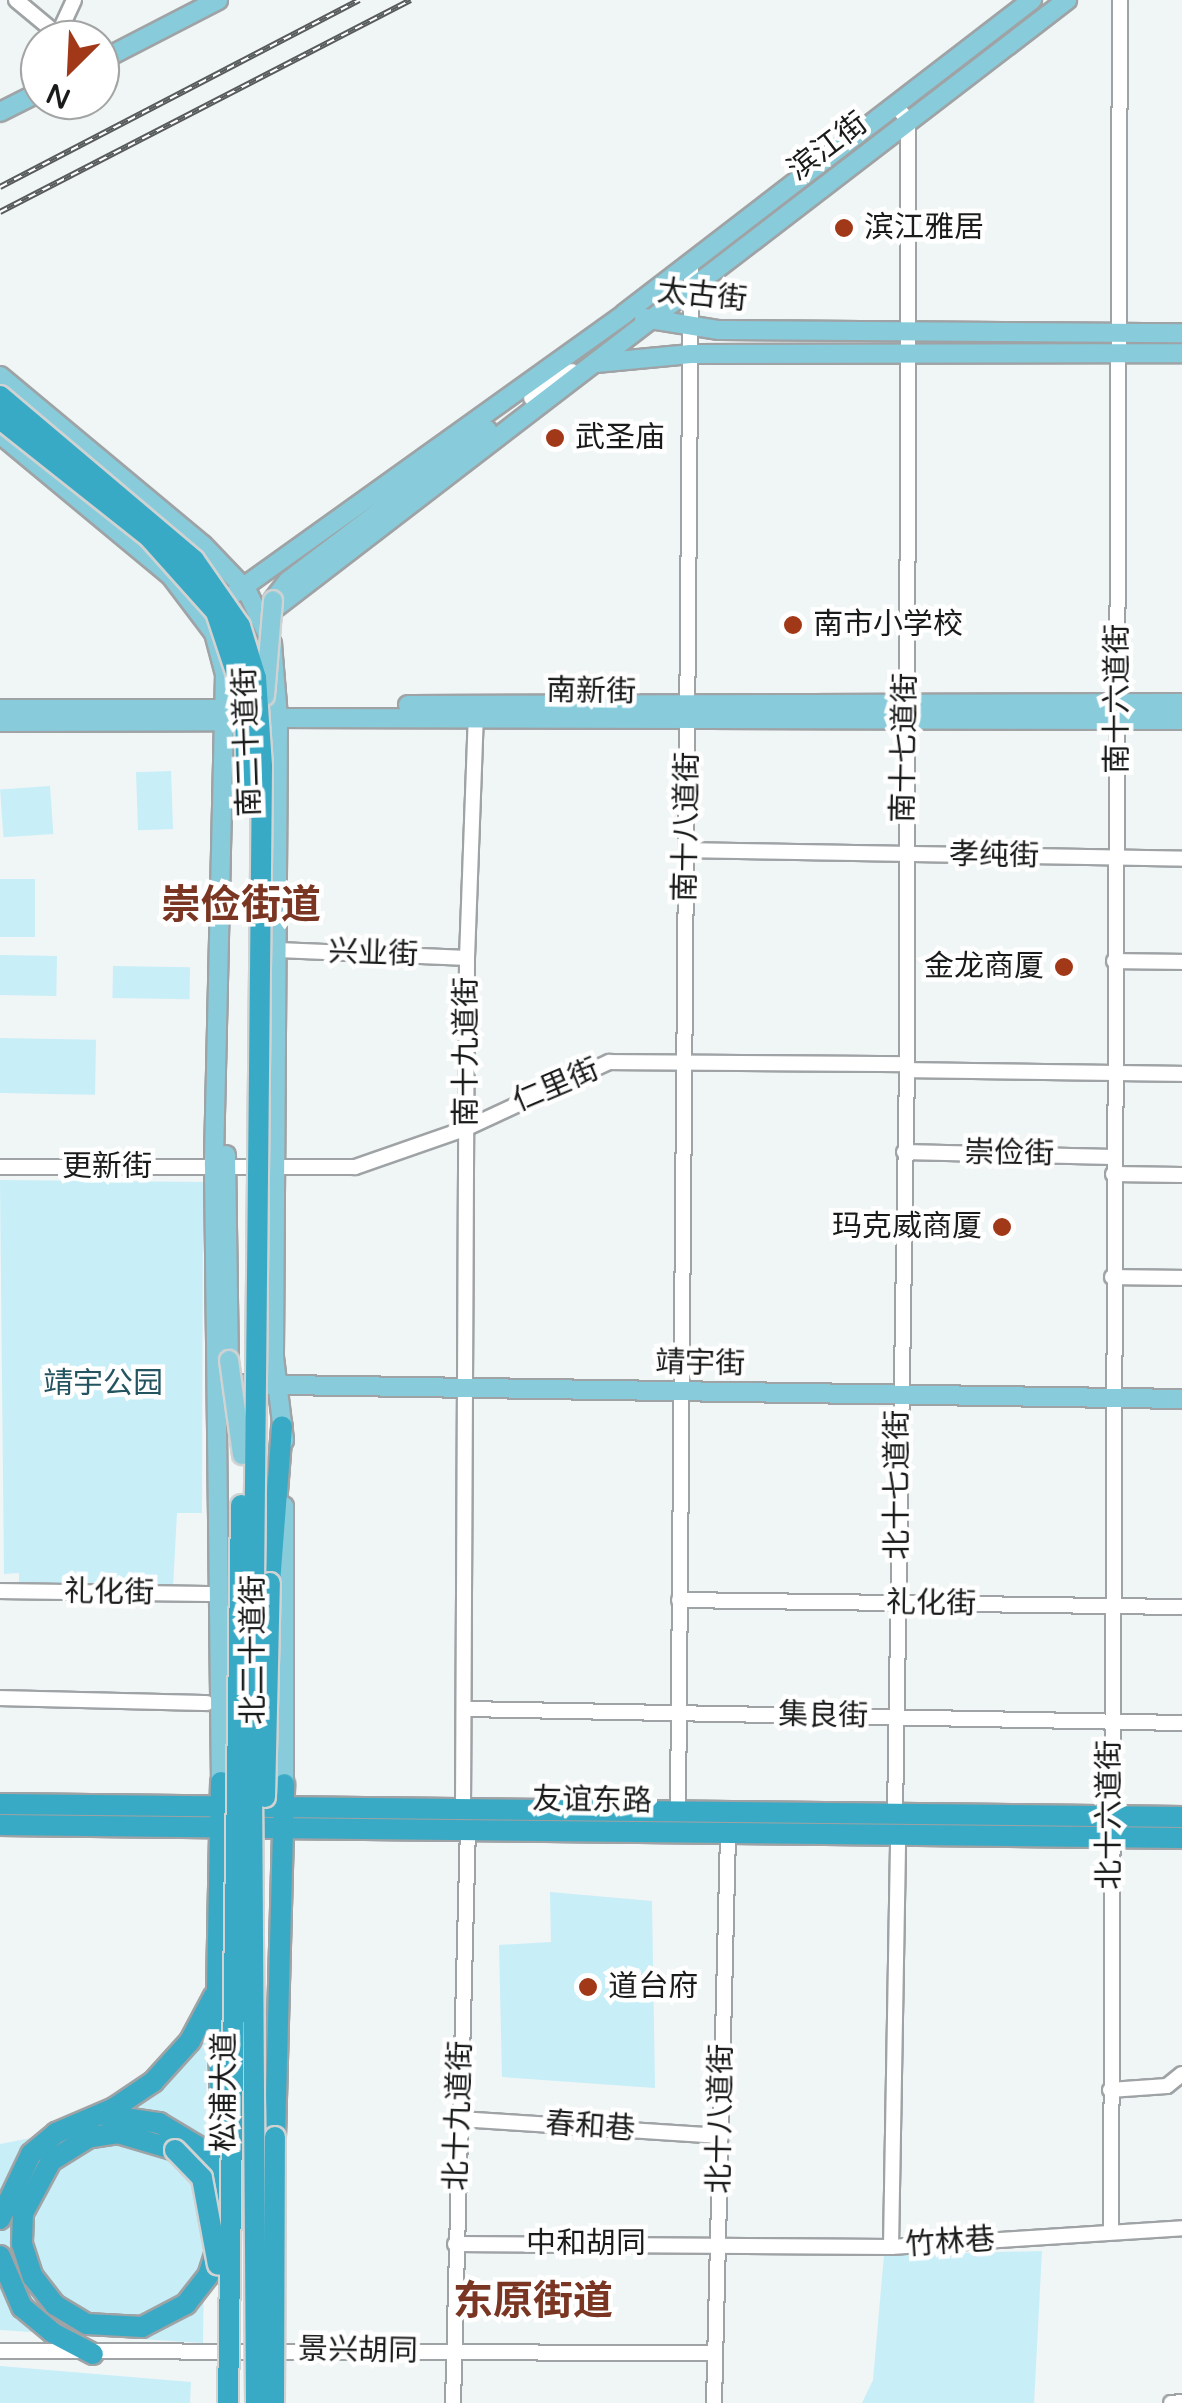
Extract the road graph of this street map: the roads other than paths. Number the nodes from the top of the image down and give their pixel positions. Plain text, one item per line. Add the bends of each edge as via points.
1 (16, 0) edge
2 (200, 0) edge
3 (218, 0) edge
4 (1032, 0) edge
5 (1066, 0) edge
6 (1120, 0) edge
7 (38, 20) edge
8 (120, 42) edge
9 (120, 51) edge
10 (895, 105) junction
11 (908, 120) junction
12 (692, 262) junction
13 (692, 285) junction
14 (624, 314) junction
15 (647, 318) junction
16 (691, 325) junction
17 (905, 332) junction
18 (1118, 333) junction
19 (1182, 333) edge
20 (623, 337) junction
21 (905, 352) junction
22 (1118, 352) junction
23 (1182, 352) edge
24 (691, 354) junction
25 (596, 363) junction
26 (0, 376) edge
27 (0, 396) edge
28 (531, 398) joint
29 (0, 418) edge
30 (0, 434) edge
31 (247, 591) junction
32 (196, 602) junction
33 (261, 618) junction
34 (214, 632) junction
35 (1182, 703) edge
36 (0, 708) edge
37 (907, 711) junction
38 (278, 712) junction
39 (688, 712) junction
40 (1119, 713) junction
41 (225, 716) junction
42 (476, 717) junction
43 (1182, 720) edge
44 (0, 722) edge
45 (262, 766) junction
46 (687, 850) junction
47 (904, 854) junction
48 (1116, 858) junction
49 (1182, 859) edge
50 (278, 950) junction
51 (466, 958) junction
52 (1114, 961) junction
53 (1182, 962) edge
54 (683, 1062) junction
55 (907, 1067) junction
56 (1114, 1072) junction
57 (1182, 1074) edge
58 (466, 1128) junction
59 (904, 1152) junction
60 (1113, 1157) junction
61 (276, 1164) junction
62 (220, 1166) junction
63 (0, 1168) edge
64 (1114, 1174) junction
65 (1182, 1175) edge
66 (1112, 1277) junction
67 (1182, 1278) edge
68 (216, 1384) junction
69 (275, 1384) junction
70 (464, 1387) junction
71 (682, 1392) junction
72 (899, 1395) junction
73 (1112, 1398) junction
74 (1182, 1400) edge
75 (282, 1426) junction
76 (242, 1455) junction
77 (0, 1591) edge
78 (218, 1594) junction
79 (679, 1600) junction
80 (897, 1603) junction
81 (1112, 1606) junction
82 (1182, 1607) edge
83 (0, 1698) edge
84 (207, 1703) dead end
85 (465, 1708) junction
86 (679, 1713) junction
87 (896, 1717) junction
88 (1111, 1722) junction
89 (1182, 1723) edge
90 (235, 1782) junction
91 (0, 1804) edge
92 (284, 1805) junction
93 (678, 1812) junction
94 (220, 1815) junction
95 (1110, 1816) junction
96 (1182, 1817) edge
97 (465, 1818) junction
98 (0, 1825) edge
99 (896, 1826) junction
100 (728, 1835) junction
101 (1110, 1838) junction
102 (1182, 1838) edge
103 (217, 1986) junction
104 (254, 2003) junction
105 (1182, 2074) edge
106 (1110, 2090) junction
107 (97, 2114) junction
108 (459, 2119) junction
109 (720, 2136) junction
110 (220, 2169) junction
111 (0, 2219) edge
112 (1182, 2228) edge
113 (1111, 2232) junction
114 (455, 2244) junction
115 (718, 2244) junction
116 (891, 2247) junction
117 (0, 2256) edge
118 (0, 2351) edge
119 (454, 2353) junction
120 (715, 2353) junction
121 (93, 2354) junction
122 (1182, 2402) edge
123 (216, 2403) edge
124 (228, 2403) edge
125 (256, 2403) edge
126 (274, 2403) edge
127 (453, 2403) edge
128 (714, 2403) edge
129 (1172, 2403) edge

1 - 7 street
2 - 8 main road
3 - 9 main road
4 - 10 main road, 滨江街
5 - 11 main road, 滨江街
6 - 18 street, 南十六道街
10 - 11 street
10 - 12 main road, 滨江街
11 - 13 main road, 滨江街
11 - 17 street, 南十七道街
12 - 13 street, 南十八道街
12 - 14 main road, 滨江街
13 - 15 main road, 滨江街
13 - 16 street, 南十八道街
14 - 15 main road, 太古街
14 - 31 main road, 太古街
15 - 16 main road, 太古街
15 - 20 main road, 滨江街
16 - 17 main road, 太古街
16 - 24 street, 南十八道街
17 - 18 main road, 太古街
17 - 21 street, 南十七道街
18 - 19 main road, 太古街
18 - 22 street, 南十六道街
20 - 25 main road, 太古街
20 - 28 street, 太古街
21 - 22 main road, 太古街
21 - 24 main road, 太古街
21 - 37 street, 南十七道街
22 - 23 main road, 太古街
22 - 40 street, 南十六道街
24 - 25 main road, 太古街
24 - 39 street, 南十八道街
25 - 33 main road, 太古街
26 - 31 main road, 南二十道街 via 174,518
27 - 45 highway, bridge via 166,533 217,585 250,651
28 - 45 main road, 太古街, bridge via 288,581 273,600
29 - 76 highway, bridge via 179,566 216,612 236,658 245,699 247,786
30 - 32 main road, 南二十道街 via 142,546
31 - 32 main road
31 - 33 main road, 南二十道街
32 - 34 main road, 南二十道街
33 - 34 main road
33 - 38 main road, 南二十道街 via 277,668
34 - 41 main road, 南二十道街
35 - 40 main road, 南新街
36 - 41 main road, 南新街
37 - 39 main road, 南新街
37 - 40 main road, 南新街
37 - 47 street, 南十七道街
38 - 39 main road, 南新街
38 - 41 main road, 南新街
38 - 42 main road, 南新街
38 - 50 main road, 南二十道街
39 - 42 main road, 南新街
39 - 46 street, 南十八道街
40 - 43 main road, 南新街
40 - 48 street, 南十六道街
41 - 44 main road, 南新街
41 - 62 main road, 南二十道街
42 - 51 street, 南十九道街
45 - 90 highway, bridge
46 - 47 street, 孝纯街
46 - 54 street, 南十八道街
47 - 48 street, 孝纯街
47 - 55 street, 南十七道街
48 - 49 street, 孝纯街
48 - 52 street, 南十六道街
50 - 51 street, 兴业街
50 - 61 main road, 南二十道街
51 - 58 street, 南十九道街
52 - 53 street
52 - 56 street, 南十六道街
54 - 55 street, 仁里街
54 - 58 street, 仁里街 via 588,1066
54 - 71 street, 南十八道街
55 - 56 street, 仁里街
55 - 59 street, 南十七道街
56 - 57 street, 仁里街
56 - 60 street, 南十六道街
58 - 61 street, 仁里街 via 355,1167
58 - 70 street, 南十九道街
59 - 60 street, 崇俭街
59 - 72 street, 南十七道街
60 - 64 street, 南十六道街
61 - 62 street, 更新街
61 - 69 main road, 北二十道街
62 - 63 street, 更新街
62 - 68 main road, 北二十道街
62 - 76 main road, bridge via 229,1360
64 - 65 street
64 - 66 street, 南十六道街
66 - 67 street
66 - 73 street, 南十六道街
68 - 69 main road, 靖宇街
68 - 78 main road, 北二十道街
69 - 70 main road, 靖宇街
69 - 75 main road, 北二十道街
70 - 71 main road, 靖宇街
70 - 85 street, 北十九道街
71 - 72 main road, 靖宇街
71 - 79 street
72 - 73 main road, 靖宇街
72 - 80 street, 北十七道街
73 - 74 main road, 靖宇街
73 - 81 street, 北十六道街
75 - 92 main road, 北二十道街
75 - 104 highway, bridge
76 - 90 highway, bridge
77 - 78 street, 礼化街
78 - 90 main road, 北二十道街
79 - 80 street, 礼化街
79 - 86 street
80 - 81 street, 礼化街
80 - 87 street, 北十七道街
81 - 82 street, 礼化街
81 - 88 street, 北十六道街
83 - 84 street
85 - 86 street, 集良街
85 - 97 street, 北十九道街
86 - 87 street, 集良街
86 - 93 street
87 - 88 street, 集良街
87 - 99 street, 北十七道街
88 - 89 street, 集良街
88 - 95 street, 北十六道街
90 - 94 highway, 北二十道街
90 - 104 highway, 松浦大道, bridge
90 - 124 highway, 松浦大道, bridge
91 - 94 highway, 友谊东路
92 - 94 highway, 友谊东路
92 - 97 highway, 友谊东路
92 - 126 highway, 北二十道街, bridge
93 - 97 highway, 友谊东路
93 - 99 highway, 友谊东路
94 - 98 highway, 友谊东路
94 - 103 highway, 北二十道街
95 - 96 highway, 友谊东路
95 - 99 highway, 友谊东路
95 - 101 street, 北十六道街
97 - 100 highway, 友谊东路
97 - 108 street, 北十九道街
99 - 100 highway, 友谊东路
99 - 101 highway, 友谊东路
99 - 116 street, 北十七道街
100 - 109 street, 北十八道街
101 - 102 highway, 友谊东路
101 - 106 street, 北十六道街
103 - 107 highway via 200,2026 172,2062 134,2096
103 - 110 highway, 北二十道街
104 - 125 highway, 松浦大道, bridge
105 - 106 street via 1167,2086
106 - 113 street, 北十六道街
107 - 110 highway via 159,2123 207,2152
107 - 111 highway via 56,2132 30,2154
108 - 109 street, 春和巷
108 - 114 street, 北十九道街
109 - 115 street, 北十八道街
110 - 123 highway, 北二十道街, bridge via 222,2228 208,2276 186,2304 157,2322 120,2330 71,2316 42,2292 22,2244 26,2201 40,2173 71,2146 104,2134 146,2136 176,2150 202,2178 210,2202 218,2266
112 - 113 street, 竹林巷
113 - 116 street, 竹林巷
114 - 115 street, 中和胡同
114 - 119 street, 北十九道街
115 - 116 street, 竹林巷
115 - 120 street, 北十八道街
117 - 121 highway via 22,2306 52,2334
118 - 121 street, 景兴胡同
119 - 120 street, 景兴胡同
119 - 121 street, 景兴胡同
119 - 127 street, 北十九道街
120 - 128 street, 北十八道街
122 - 129 street

